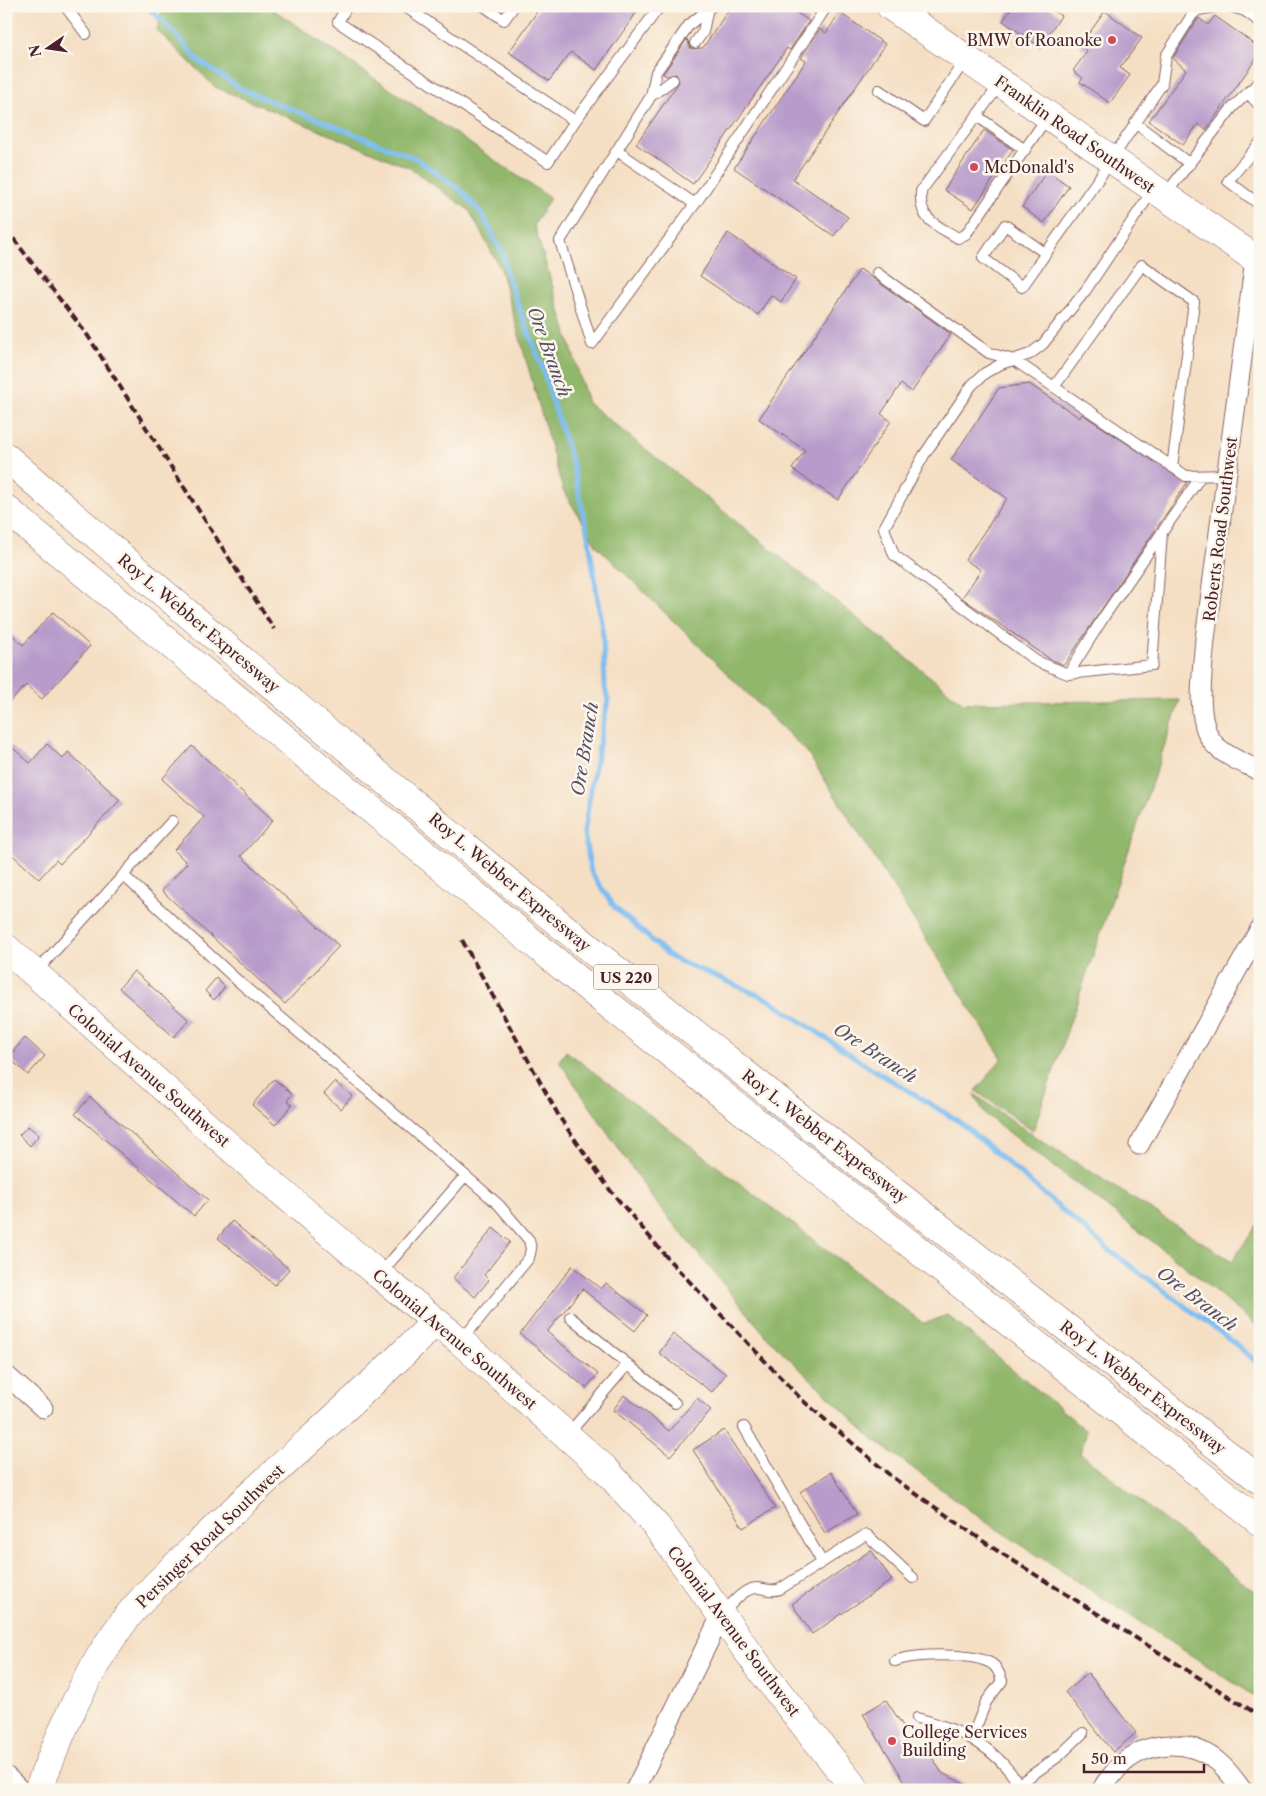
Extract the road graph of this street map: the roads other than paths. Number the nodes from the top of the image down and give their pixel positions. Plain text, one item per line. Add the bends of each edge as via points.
1 (65, 6) edge
2 (347, 6) edge
3 (404, 6) edge
4 (484, 6) edge
5 (514, 6) edge
6 (660, 6) edge
7 (890, 6) edge
8 (1220, 6) edge
9 (1229, 6) edge
10 (825, 7) edge
11 (710, 9) edge
12 (1260, 22) edge
13 (86, 34) dead end
14 (695, 44) dead end
15 (966, 59) junction
16 (673, 80) dead end
17 (1260, 81) edge
18 (1001, 83) junction
19 (878, 90) dead end
20 (1248, 93) junction
21 (651, 96) junction
22 (1260, 106) edge
23 (1048, 115) junction
24 (977, 116) junction
25 (575, 121) junction
26 (1135, 123) junction
27 (1260, 142) edge
28 (1026, 150) junction
29 (617, 151) junction
30 (1111, 159) junction
31 (1190, 164) junction
32 (1159, 193) junction
33 (695, 204) junction
34 (1260, 205) edge
35 (1045, 253) junction
36 (1258, 261) edge
37 (877, 273) dead end
38 (1014, 360) junction
39 (1054, 387) junction
40 (6, 457) edge
41 (1172, 467) junction
42 (1227, 475) junction
43 (1201, 476) junction
44 (13, 516) edge
45 (1162, 533) junction
46 (1068, 674) junction
47 (1260, 771) edge
48 (172, 821) dead end
49 (124, 875) junction
50 (1260, 929) edge
51 (6, 948) edge
52 (34, 974) junction
53 (1139, 1144) dead end
54 (465, 1176) junction
55 (379, 1275) junction
56 (570, 1317) dead end
57 (435, 1322) junction
58 (460, 1342) junction
59 (628, 1364) junction
60 (6, 1374) edge
61 (675, 1403) dead end
62 (44, 1408) dead end
63 (744, 1427) dead end
64 (568, 1434) junction
65 (1260, 1480) edge
66 (1260, 1522) edge
67 (822, 1562) junction
68 (913, 1578) dead end
69 (722, 1614) junction
70 (895, 1661) dead end
71 (917, 1718) dead end
72 (1083, 1733) dead end
73 (972, 1737) junction
74 (6, 1776) edge
75 (853, 1787) edge
76 (1020, 1787) edge
77 (20, 1790) edge
78 (38, 1790) edge
79 (635, 1790) edge
80 (1102, 1790) edge
81 (1242, 1790) edge

1 - 13 lane
2 - 25 lane via 338,22 548,162
3 - 25 lane
4 - 5 lane via 504,20
6 - 25 lane
7 - 15 main road, Franklin Road Southwest
8 - 26 lane via 1198,10 1192,15 1166,56 1162,84
9 - 12 lane via 1245,11
10 - 33 lane
11 - 14 lane via 703,32
11 - 21 lane via 689,25 656,72
15 - 18 main road, Franklin Road Southwest
15 - 19 lane via 924,121
16 - 21 lane
17 - 20 lane
18 - 23 main road, Franklin Road Southwest
18 - 24 lane
20 - 22 lane
20 - 31 lane via 1232,108
21 - 29 lane
23 - 28 lane
23 - 30 main road, Franklin Road Southwest
24 - 28 lane
24 - 28 lane via 921,191 920,203 927,220 958,238 966,234
26 - 30 lane
26 - 31 lane
27 - 34 lane via 1228,182
29 - 33 lane
29 - 33 lane via 560,241 592,344
30 - 32 main road, Franklin Road Southwest
30 - 35 lane
31 - 32 lane
32 - 36 main road, Franklin Road Southwest
32 - 38 lane via 1043,344
35 - 35 lane via 1006,225 983,258 1022,287
36 - 42 street, Roberts Road Southwest
37 - 38 lane via 989,353
38 - 39 lane
38 - 46 lane via 985,373 972,385 924,455 884,528 894,555 1036,661
39 - 41 lane
39 - 41 lane via 1142,265 1194,302
40 - 65 main road, Roy L. Webber Expressway / US 220 via 194,620 593,950
41 - 43 lane via 1186,476
42 - 43 lane
42 - 47 street, Roberts Road Southwest via 1205,639 1202,701 1208,736 1217,747
43 - 45 lane
44 - 66 main road, Roy L. Webber Expressway / US 220 via 598,996
45 - 46 lane
45 - 46 lane via 1152,665
48 - 49 lane
49 - 52 lane
49 - 54 lane via 239,982
50 - 53 street
51 - 52 main road, Colonial Avenue Southwest
52 - 55 main road, Colonial Avenue Southwest
54 - 55 lane
54 - 58 lane via 516,1222 529,1240 531,1249 528,1258
55 - 57 main road, Colonial Avenue Southwest
56 - 59 lane
57 - 58 main road, Colonial Avenue Southwest
57 - 78 main road, Persinger Road Southwest via 228,1516 137,1607 107,1647 79,1697
58 - 64 main road, Colonial Avenue Southwest
59 - 61 lane
59 - 64 lane
60 - 62 street
63 - 67 lane
64 - 69 main road, Colonial Avenue Southwest via 626,1491
67 - 68 lane via 867,1535
67 - 69 lane via 776,1591 752,1589 738,1597
69 - 75 main road, Colonial Avenue Southwest via 767,1678
69 - 79 street
70 - 73 lane via 966,1656 995,1665 1002,1681 986,1702
71 - 73 lane
72 - 76 lane
73 - 76 lane via 985,1746
74 - 77 street
80 - 81 street via 1131,1756 1156,1745 1195,1750 1210,1757

